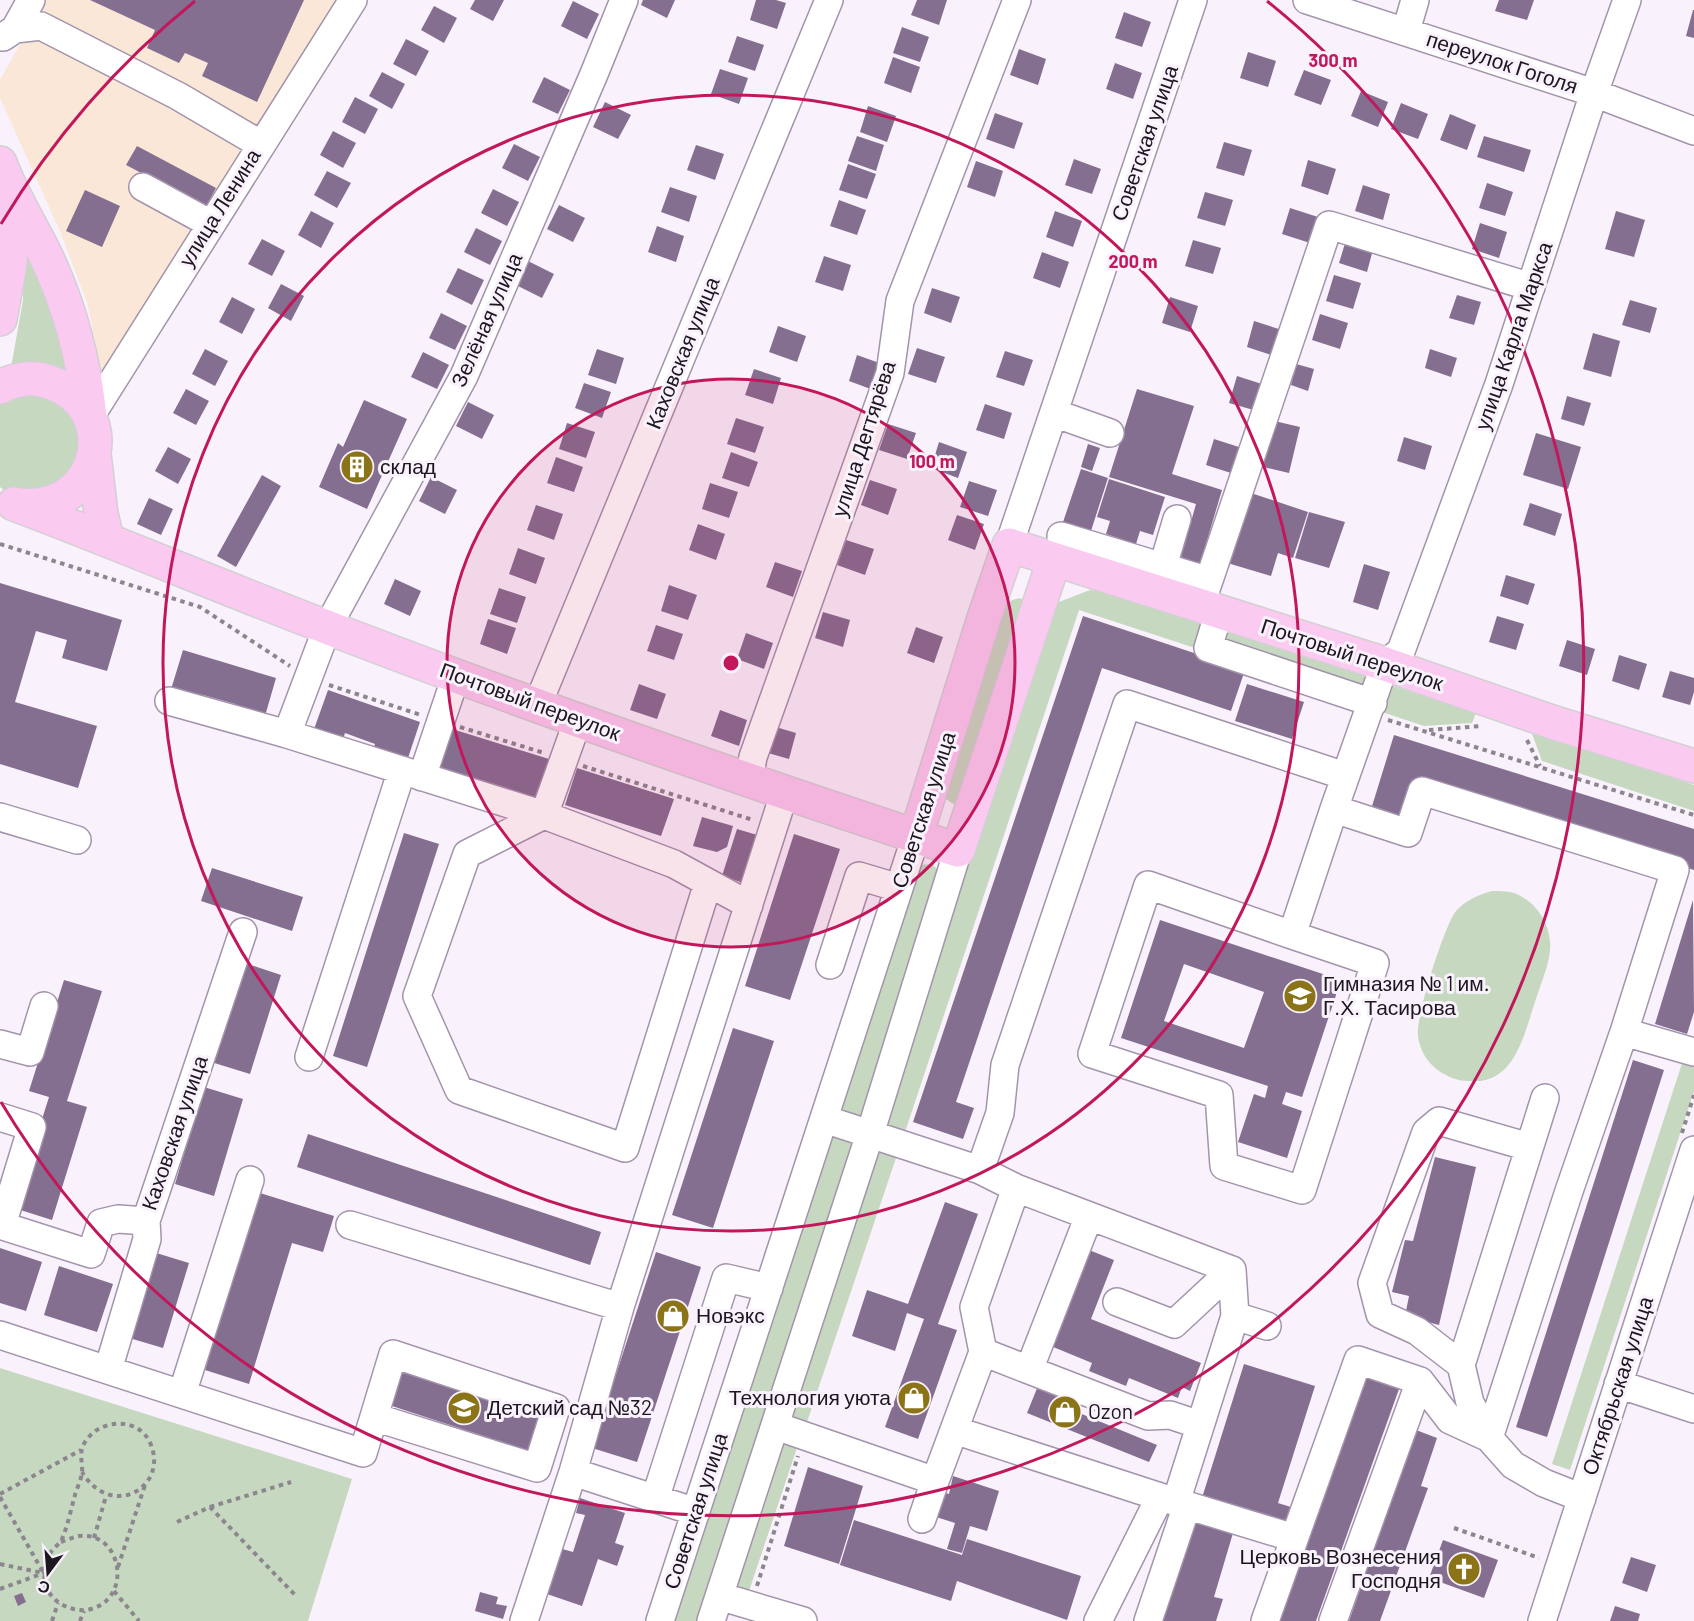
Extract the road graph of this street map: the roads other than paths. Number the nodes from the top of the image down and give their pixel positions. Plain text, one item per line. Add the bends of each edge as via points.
1 (31, 0) edge
2 (353, 0) edge
3 (624, 0) edge
4 (829, 0) edge
5 (1017, 0) edge
6 (1193, 0) edge
7 (1307, 0) edge
8 (1415, 0) edge
9 (1627, 0) edge
10 (1406, 31) junction
11 (7, 34) edge
12 (1594, 93) junction
13 (1694, 131) edge
14 (260, 144) junction
15 (1, 166) edge
16 (143, 187) dead end
17 (211, 224) junction
18 (1531, 287) junction
19 (0, 319) edge
20 (0, 387) edge
21 (1054, 413) junction
22 (90, 417) junction
23 (1110, 433) dead end
24 (94, 454) junction
25 (5, 501) edge
26 (1177, 519) dead end
27 (107, 539) junction
28 (1009, 545) junction
29 (1057, 548) junction
30 (1159, 580) junction
31 (1205, 599) junction
32 (327, 628) junction
33 (1385, 664) junction
34 (456, 676) junction
35 (169, 701) dead end
36 (1373, 703) junction
37 (537, 706) junction
38 (578, 720) junction
39 (287, 734) junction
40 (1694, 766) edge
41 (412, 774) junction
42 (1345, 776) junction
43 (749, 779) junction
44 (785, 791) junction
45 (1334, 809) junction
46 (544, 816) junction
47 (0, 817) edge
48 (916, 836) junction
49 (77, 840) dead end
50 (958, 850) junction
51 (708, 883) junction
52 (899, 888) junction
53 (749, 905) junction
54 (243, 932) dead end
55 (1292, 935) junction
56 (830, 965) dead end
57 (44, 1006) dead end
58 (1624, 1032) junction
59 (0, 1044) edge
60 (1694, 1052) edge
61 (309, 1057) dead end
62 (1545, 1098) dead end
63 (0, 1117) edge
64 (824, 1119) junction
65 (870, 1134) junction
66 (1529, 1147) junction
67 (1694, 1150) edge
68 (980, 1170) junction
69 (250, 1180) dead end
70 (1016, 1188) junction
71 (1089, 1216) junction
72 (146, 1221) junction
73 (1, 1225) edge
74 (350, 1225) dead end
75 (1232, 1270) junction
76 (769, 1288) junction
77 (1117, 1302) dead end
78 (620, 1307) junction
79 (1235, 1316) junction
80 (1267, 1326) dead end
81 (0, 1335) edge
82 (983, 1352) junction
83 (1461, 1365) junction
84 (108, 1370) junction
85 (1029, 1370) junction
86 (1420, 1381) junction
87 (1618, 1384) junction
88 (182, 1394) junction
89 (1694, 1410) edge
90 (374, 1417) junction
91 (1200, 1425) junction
92 (776, 1426) junction
93 (954, 1430) junction
94 (1489, 1438) junction
95 (573, 1472) junction
96 (935, 1481) junction
97 (1582, 1498) junction
98 (655, 1499) junction
99 (1174, 1501) junction
100 (696, 1512) junction
101 (922, 1520) dead end
102 (1294, 1538) junction
103 (719, 1596) junction
104 (524, 1621) edge
105 (660, 1621) edge
106 (711, 1621) edge
107 (803, 1621) edge
108 (1098, 1621) edge
109 (1148, 1621) edge
110 (1265, 1621) edge
111 (1333, 1621) edge
112 (1542, 1621) edge

1 - 11 street
2 - 14 street, улица Ленина
3 - 32 street, Зелёная улица via 464,376
4 - 37 street, Каховская улица
5 - 43 street, улица Дегтярёва via 900,301 891,373 753,757
6 - 21 street, Советская улица
7 - 10 street, переулок Гоголя
8 - 10 street
9 - 12 street, улица Карла Маркса
10 - 12 street, переулок Гоголя
11 - 14 street via 41,26 178,96
12 - 13 street, переулок Гоголя
12 - 18 street, улица Карла Маркса
14 - 17 street, улица Ленина
15 - 19 main road via 13,234
15 - 22 main road via 69,314 86,379
16 - 17 street
17 - 22 street, улица Ленина
18 - 31 street via 1329,225
18 - 33 street, улица Карла Маркса via 1401,651
20 - 22 main road via 28,379 51,382 70,392
21 - 23 street
21 - 28 street, Советская улица
22 - 24 main road via 95,435
24 - 25 main road via 79,485 55,502 36,507
24 - 27 main road
25 - 27 main road, Почтовый переулок
26 - 30 street
27 - 32 main road, Почтовый переулок
28 - 29 main road, Почтовый переулок
28 - 48 main road, Советская улица
29 - 30 main road, Почтовый переулок
29 - 50 main road
30 - 31 main road, Почтовый переулок
31 - 33 main road, Почтовый переулок
31 - 36 street via 1208,648
32 - 34 main road, Почтовый переулок
32 - 39 street, Зелёная улица
33 - 36 street
33 - 40 main road, Почтовый переулок
34 - 37 main road, Почтовый переулок
34 - 41 street via 441,721
35 - 39 street
36 - 42 street
37 - 38 main road, Почтовый переулок
38 - 43 main road, Почтовый переулок
38 - 46 street
39 - 41 street
41 - 46 street
41 - 61 street
42 - 45 street
42 - 68 street via 1127,704 1005,1065 1000,1113
43 - 44 main road, Почтовый переулок
44 - 48 main road, Почтовый переулок
44 - 53 street
45 - 55 street
45 - 58 street via 1408,833 1422,791 1675,870
46 - 51 street via 674,864
46 - 51 street via 467,854 417,996 459,1090 625,1148
47 - 49 street
48 - 50 main road, Почтовый переулок
48 - 52 street, Советская улица
50 - 65 street
51 - 53 street
52 - 56 street via 859,876
52 - 64 street, Советская улица
53 - 78 street
54 - 72 street, Каховская улица
55 - 55 street via 1148,885 1092,1054 1219,1095 1224,1166 1302,1190 1375,963
57 - 59 street via 30,1053
58 - 60 street
58 - 94 street
62 - 66 street
63 - 73 street via 32,1127
64 - 65 street
64 - 76 street, Советская улица
65 - 68 street
65 - 92 street
66 - 83 street
66 - 83 street via 1439,1121 1426,1132 1372,1283 1380,1314 1417,1331
67 - 87 street, Октябрьская улица
68 - 70 street
69 - 88 street
70 - 71 street
70 - 82 street via 974,1307
71 - 75 street
71 - 85 street
72 - 73 street via 118,1219 101,1224 91,1254
72 - 84 street, Каховская улица via 147,1239
74 - 78 street
75 - 77 street via 1174,1324
75 - 79 street
76 - 98 street via 726,1278
76 - 100 street, Советская улица
78 - 95 street
79 - 80 street
79 - 91 street
81 - 84 street
82 - 85 street
82 - 93 street
83 - 94 street via 1470,1403
84 - 88 street
85 - 91 street via 1148,1416 1170,1415
86 - 94 street via 1450,1420
86 - 102 street via 1358,1360
86 - 111 street
87 - 89 street
87 - 97 street, Октябрьская улица
88 - 90 street via 363,1453
90 - 90 street via 393,1354 556,1408 537,1468
91 - 99 street
92 - 96 street
92 - 103 street
93 - 96 street
93 - 99 street
94 - 97 street via 1513,1465 1545,1484
95 - 98 street
95 - 104 street
96 - 101 street
97 - 112 street, Октябрьская улица
98 - 100 street
99 - 102 street
99 - 108 street
99 - 109 street
100 - 105 street, Советская улица
102 - 110 street
103 - 106 street
103 - 107 street

